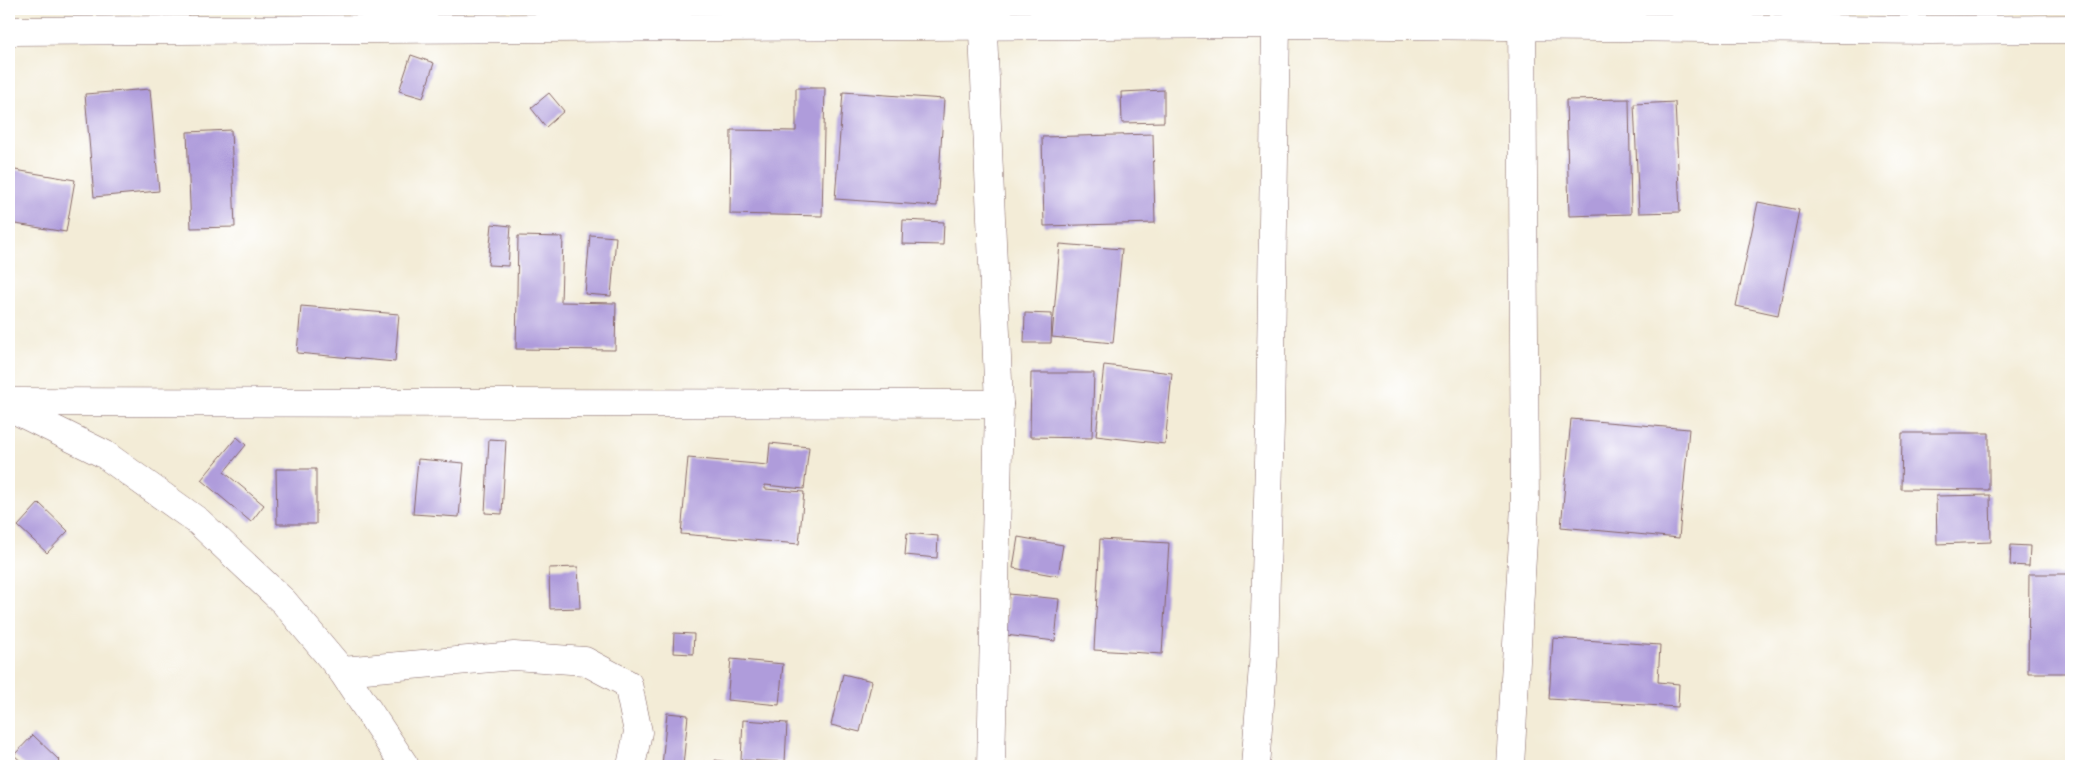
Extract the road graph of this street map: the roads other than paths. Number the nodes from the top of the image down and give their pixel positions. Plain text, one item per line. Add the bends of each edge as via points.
1 (1275, 16) edge
2 (983, 17) edge
3 (1522, 17) edge
4 (10, 24) edge
5 (2071, 29) edge
6 (9, 402) edge
7 (999, 404) junction
8 (9, 407) edge
9 (342, 671) junction
10 (405, 766) edge
11 (631, 766) edge
12 (991, 766) edge
13 (1255, 766) edge
14 (1510, 766) edge

1 - 2 street
1 - 3 street
1 - 13 street via 1264,654
2 - 4 street
2 - 7 street
3 - 5 street via 1929,30
3 - 14 street via 1525,505
6 - 7 street
7 - 12 street
8 - 9 street via 104,454 199,522 284,602
9 - 10 street
9 - 11 street via 514,656 585,660 628,684 638,732

